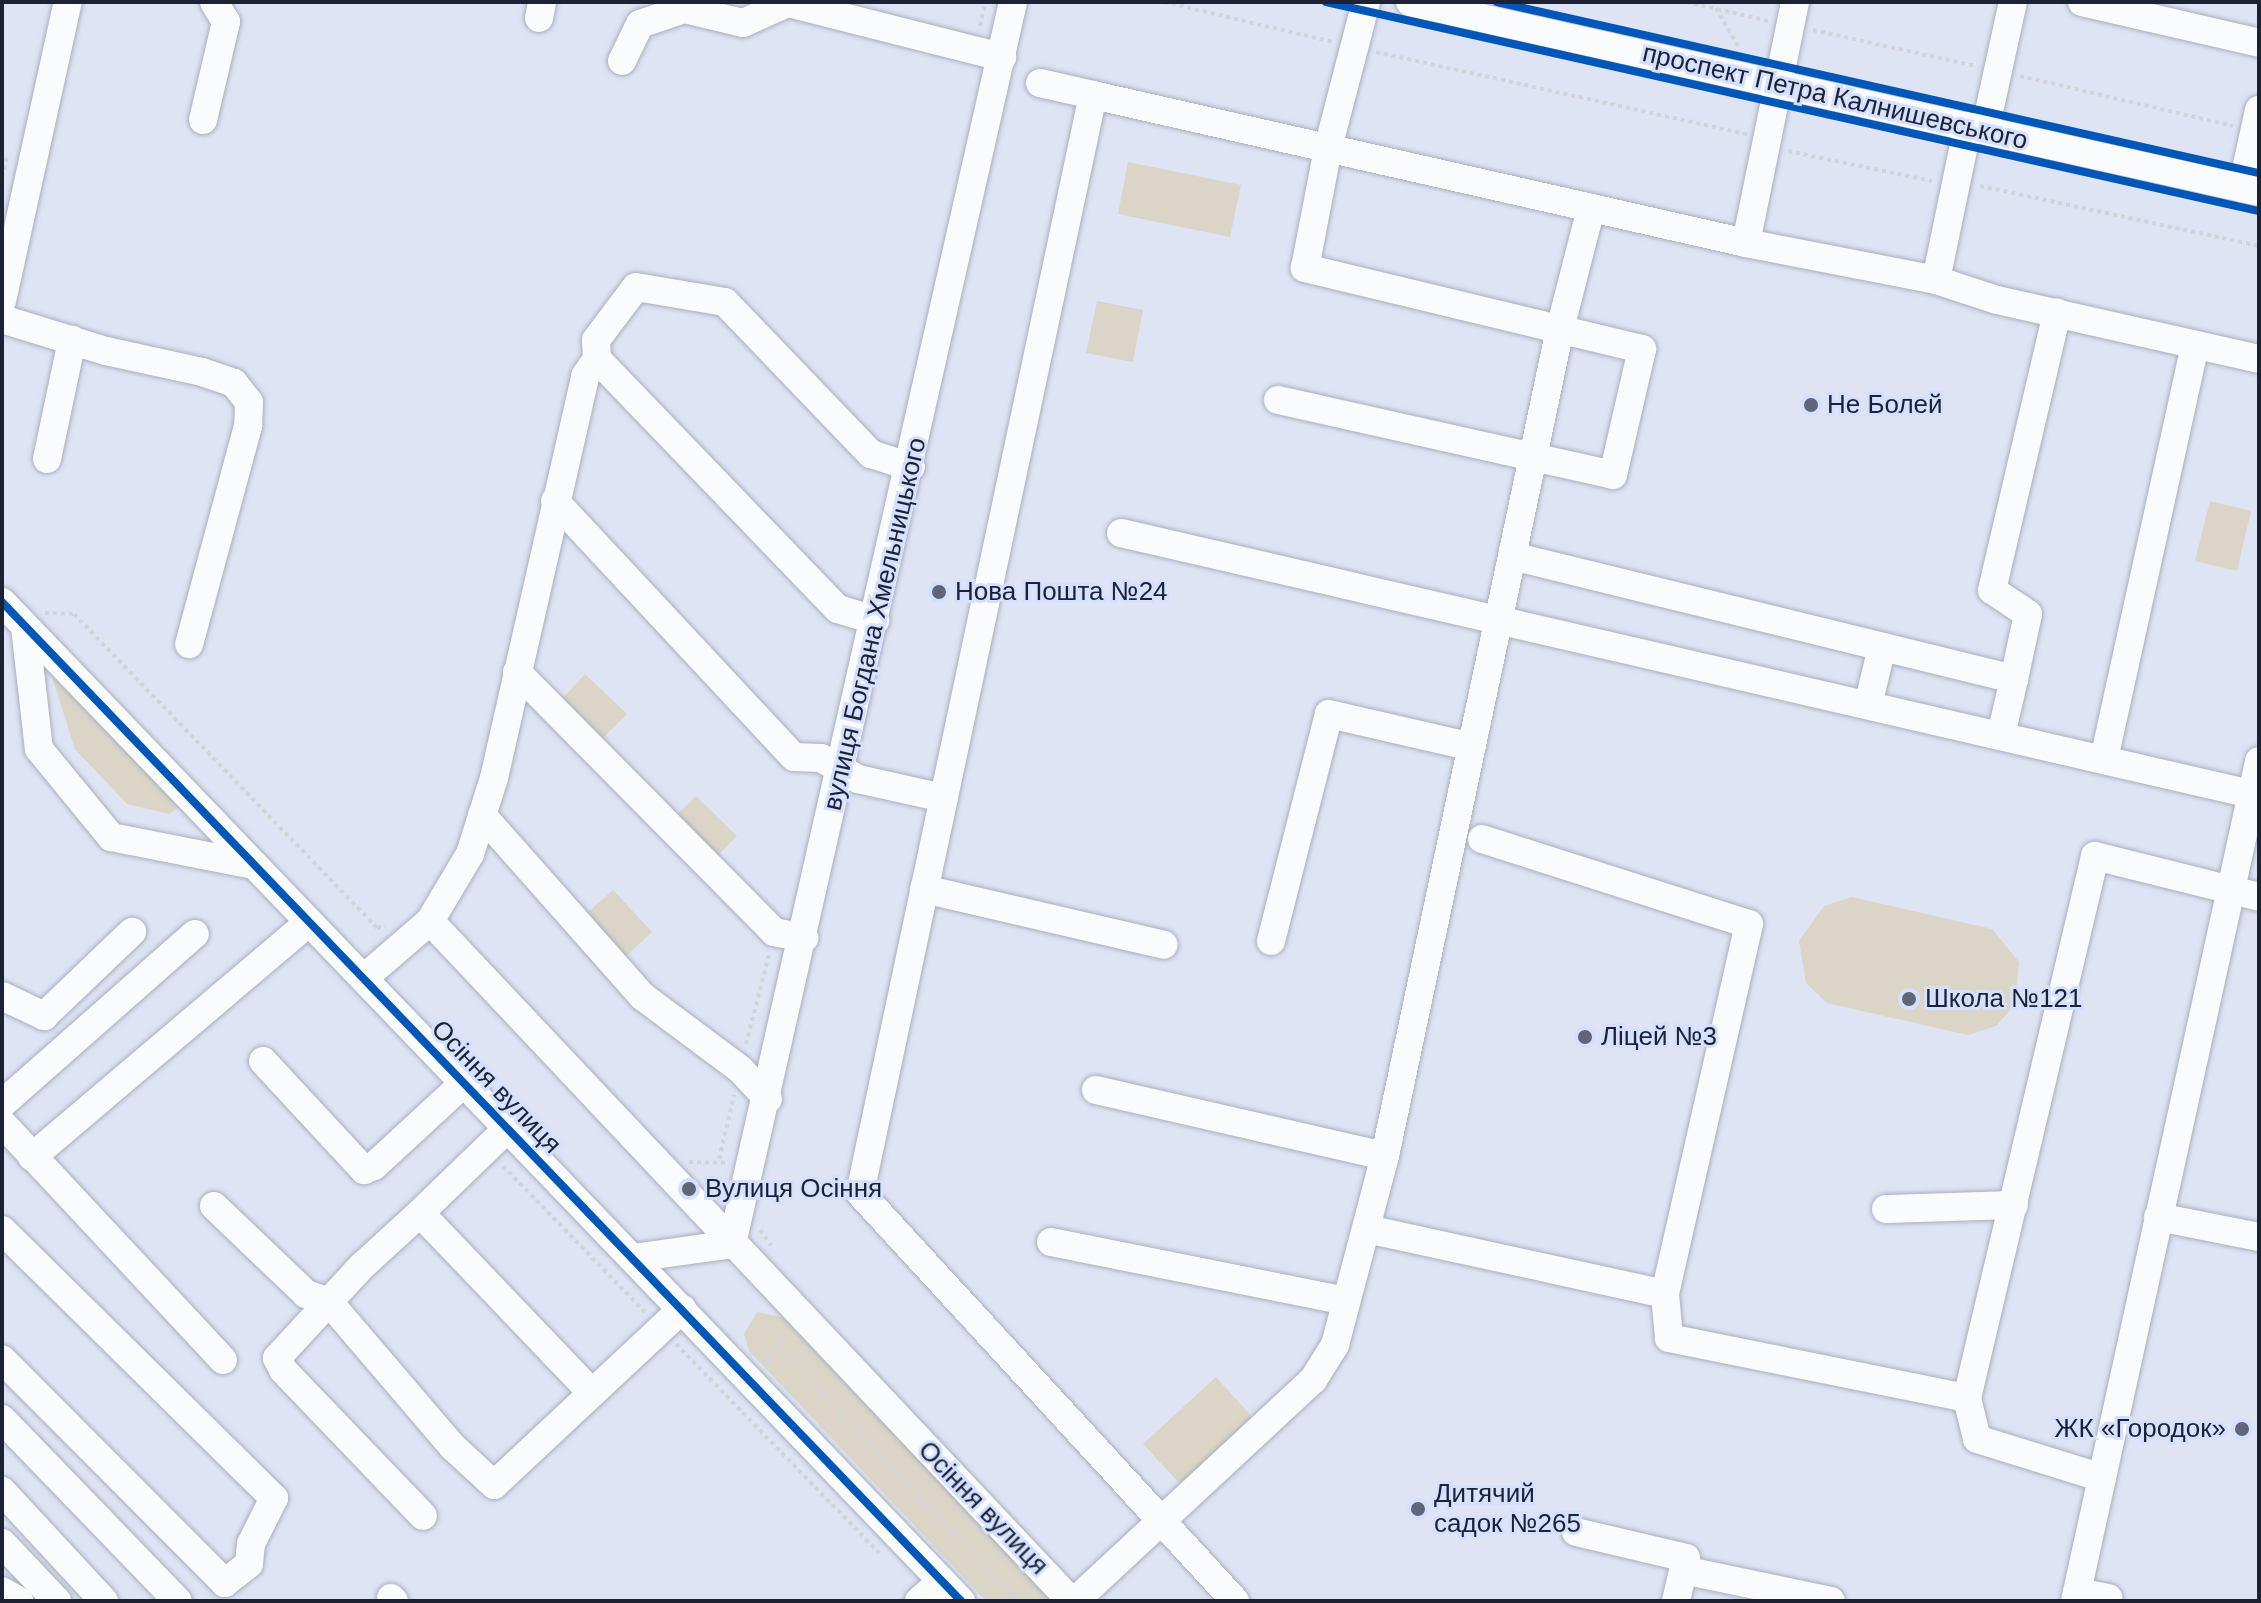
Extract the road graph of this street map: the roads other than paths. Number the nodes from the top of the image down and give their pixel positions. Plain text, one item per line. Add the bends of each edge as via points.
1 (68, 2) edge
2 (214, 2) edge
3 (1013, 2) edge
4 (1366, 2) edge
5 (1410, 2) edge
6 (1795, 2) edge
7 (2013, 2) edge
8 (2082, 2) edge
9 (1518, 14) edge
10 (2259, 43) edge
11 (1002, 57) junction
12 (622, 61) dead end
13 (1040, 83) dead end
14 (1780, 84) junction
15 (1093, 95) junction
16 (2259, 110) edge
17 (203, 120) dead end
18 (1976, 128) junction
19 (1328, 148) junction
20 (2250, 190) edge
21 (1591, 208) junction
22 (1746, 243) junction
23 (1936, 280) junction
24 (2, 301) edge
25 (2057, 313) junction
26 (2, 319) edge
27 (1560, 329) junction
28 (72, 340) junction
29 (2195, 345) junction
30 (597, 359) junction
31 (2259, 359) edge
32 (1278, 400) dead end
33 (47, 459) dead end
34 (1534, 459) junction
35 (911, 467) junction
36 (555, 501) junction
37 (1121, 533) dead end
38 (1512, 556) junction
39 (14, 615) edge
40 (1498, 619) junction
41 (875, 620) junction
42 (189, 644) dead end
43 (1882, 647) junction
44 (517, 672) junction
45 (2014, 679) junction
46 (1868, 705) junction
47 (2001, 735) junction
48 (1469, 746) junction
49 (2104, 759) junction
50 (2259, 761) edge
51 (842, 768) junction
52 (2255, 795) edge
53 (944, 798) junction
54 (482, 815) junction
55 (1482, 839) dead end
56 (254, 865) junction
57 (924, 889) junction
58 (2231, 890) junction
59 (2259, 897) edge
60 (430, 921) junction
61 (309, 922) junction
62 (132, 932) dead end
63 (195, 934) dead end
64 (804, 938) junction
65 (1271, 941) dead end
66 (1164, 945) dead end
67 (364, 978) junction
68 (2, 996) edge
69 (263, 1061) dead end
70 (464, 1083) junction
71 (1096, 1090) dead end
72 (768, 1099) junction
73 (2, 1104) edge
74 (2, 1123) edge
75 (508, 1128) junction
76 (1385, 1156) junction
77 (32, 1157) junction
78 (2014, 1205) junction
79 (214, 1206) dead end
80 (1886, 1209) dead end
81 (420, 1213) junction
82 (2158, 1217) junction
83 (1367, 1229) junction
84 (2, 1230) edge
85 (2259, 1237) edge
86 (1051, 1242) dead end
87 (732, 1244) junction
88 (633, 1258) junction
89 (1665, 1294) junction
90 (1346, 1301) junction
91 (329, 1302) junction
92 (682, 1309) junction
93 (2, 1359) edge
94 (223, 1360) dead end
95 (592, 1393) junction
96 (1967, 1398) junction
97 (2, 1419) edge
98 (2102, 1478) junction
99 (2, 1491) edge
100 (423, 1516) dead end
101 (1162, 1524) junction
102 (1576, 1532) dead end
103 (2, 1543) edge
104 (1683, 1570) junction
105 (2, 1591) edge
106 (952, 1591) edge
107 (2076, 1596) edge
108 (2108, 1598) dead end
109 (19, 1601) edge
110 (57, 1601) edge
111 (104, 1601) edge
112 (178, 1601) edge
113 (919, 1601) edge
114 (1073, 1601) edge
115 (1235, 1601) edge
116 (1676, 1601) edge
117 (1831, 1601) edge

1 - 24 street
2 - 17 street via 226,22
3 - 11 street, вулиця Богдана Хмельницького
4 - 19 street
5 - 9 street, проспект Петра Калнишевського
6 - 14 street
7 - 18 street
8 - 10 street
9 - 14 street, проспект Петра Калнишевського
11 - 12 street via 788,3 743,23 684,9 640,24
11 - 35 street, вулиця Богдана Хмельницького
13 - 15 street
14 - 18 street, проспект Петра Калнишевського
14 - 22 street via 1762,141
15 - 19 street
15 - 53 street
16 - 20 street
18 - 20 street, проспект Петра Калнишевського
18 - 23 street via 1955,186
19 - 21 street
19 - 27 street via 1305,268
21 - 22 street
21 - 27 street
22 - 23 street
23 - 25 street
25 - 29 street
25 - 45 street via 1992,590 2028,614
26 - 28 street
27 - 34 street
27 - 34 street via 1642,349 1613,475
28 - 33 street
28 - 42 street via 234,383 249,402 248,426
29 - 31 street
29 - 49 street
30 - 35 street via 596,340 636,287 725,302 871,454
30 - 36 street via 585,376
30 - 41 street via 838,609
32 - 34 street
34 - 38 street
35 - 41 street, вулиця Богдана Хмельницького
36 - 44 street
36 - 51 street via 794,757 821,758
37 - 40 street
38 - 40 street
38 - 43 street
39 - 56 street, Осіння вулиця
39 - 56 street via 39,749 111,837
40 - 46 street
40 - 48 street
41 - 51 street, вулиця Богдана Хмельницького
43 - 45 street
43 - 46 street
44 - 54 street
44 - 64 street via 774,932
45 - 47 street
46 - 47 street
47 - 49 street
48 - 65 street via 1329,714
48 - 76 street
49 - 52 street
50 - 52 street
51 - 53 street via 858,779
51 - 64 street, вулиця Богдана Хмельницького
52 - 58 street
53 - 57 street
54 - 60 street via 470,854
54 - 72 street via 642,996 740,1069
55 - 89 street via 1749,924
56 - 61 street, Осіння вулиця
57 - 66 street
57 - 101 street via 860,1193
58 - 59 street
58 - 78 street via 2095,856
58 - 82 street
60 - 67 street
60 - 87 street, Осіння вулиця
61 - 67 street, Осіння вулиця
61 - 77 street
62 - 68 street via 44,1016
63 - 73 street
64 - 72 street, вулиця Богдана Хмельницького
67 - 70 street, Осіння вулиця
69 - 70 street via 364,1170
70 - 75 street, Осіння вулиця
71 - 76 street
72 - 87 street, вулиця Богдана Хмельницького
74 - 77 street
75 - 81 street
75 - 88 street, Осіння вулиця
76 - 83 street
77 - 94 street
78 - 80 street
78 - 96 street
79 - 91 street via 306,1294
81 - 91 street
81 - 95 street
82 - 85 street
82 - 98 street
83 - 89 street
83 - 90 street
84 - 93 street via 274,1498 251,1544 249,1564 225,1583
86 - 90 street
87 - 88 street
87 - 114 street, Осіння вулиця
88 - 92 street, Осіння вулиця
89 - 96 street via 1669,1338
90 - 101 street via 1326,1366
91 - 95 street via 453,1447 494,1485
91 - 100 street via 277,1358
92 - 95 street
92 - 106 street, Осіння вулиця
96 - 98 street via 1977,1439
97 - 112 street
98 - 107 street
99 - 111 street
101 - 114 street
101 - 115 street
102 - 104 street via 1686,1558
103 - 110 street
104 - 116 street
104 - 117 street
105 - 109 street
106 - 113 street
107 - 108 street

